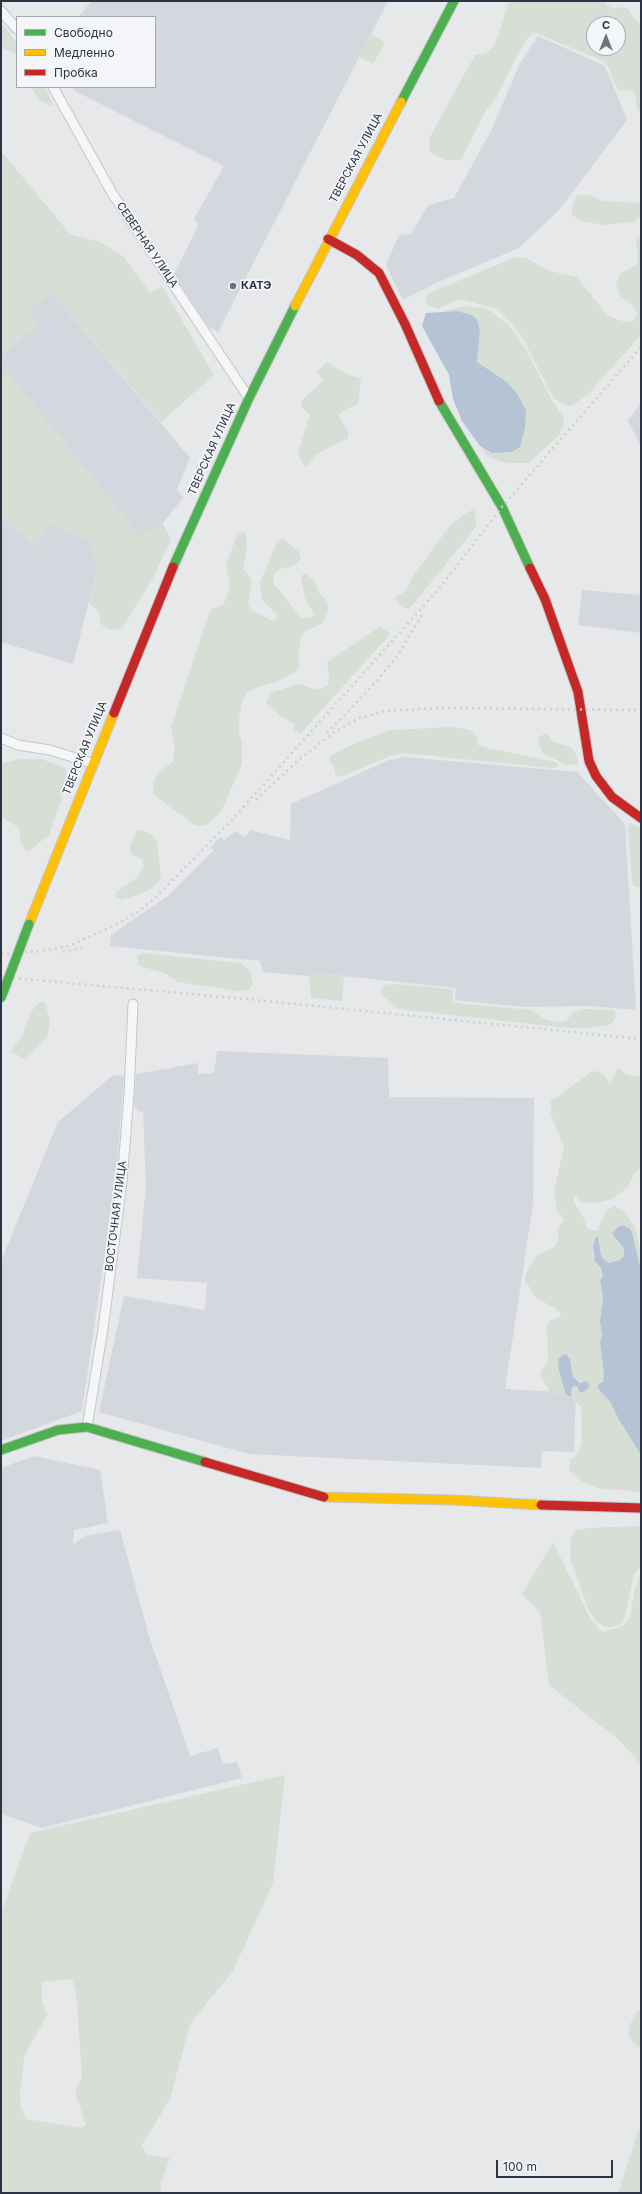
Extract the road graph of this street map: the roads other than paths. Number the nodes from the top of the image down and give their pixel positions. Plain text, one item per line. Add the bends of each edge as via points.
1 (454, 1) edge
2 (1, 11) edge
3 (16, 28) edge
4 (54, 88) edge
5 (328, 239) junction
6 (249, 398) junction
7 (1, 738) edge
8 (92, 762) junction
9 (641, 818) edge
10 (1, 998) edge
11 (133, 1004) dead end
12 (87, 1427) junction
13 (1, 1450) edge
14 (641, 1508) edge

1 - 5 street, ТВЕРСКАЯ УЛИЦА
2 - 3 street
4 - 6 street, СЕВЕРНАЯ УЛИЦА via 112,193
5 - 6 street, ТВЕРСКАЯ УЛИЦА
5 - 9 street via 357,255 379,273 405,324 443,411 502,507 545,599 578,692 589,761 596,776 612,797
6 - 8 street, ТВЕРСКАЯ УЛИЦА via 164,587
7 - 8 street via 18,745 50,750
8 - 10 street, ТВЕРСКАЯ УЛИЦА, bridge
11 - 12 street, ВОСТОЧНАЯ УЛИЦА via 122,1182
12 - 13 street via 58,1430
12 - 14 street via 320,1497

